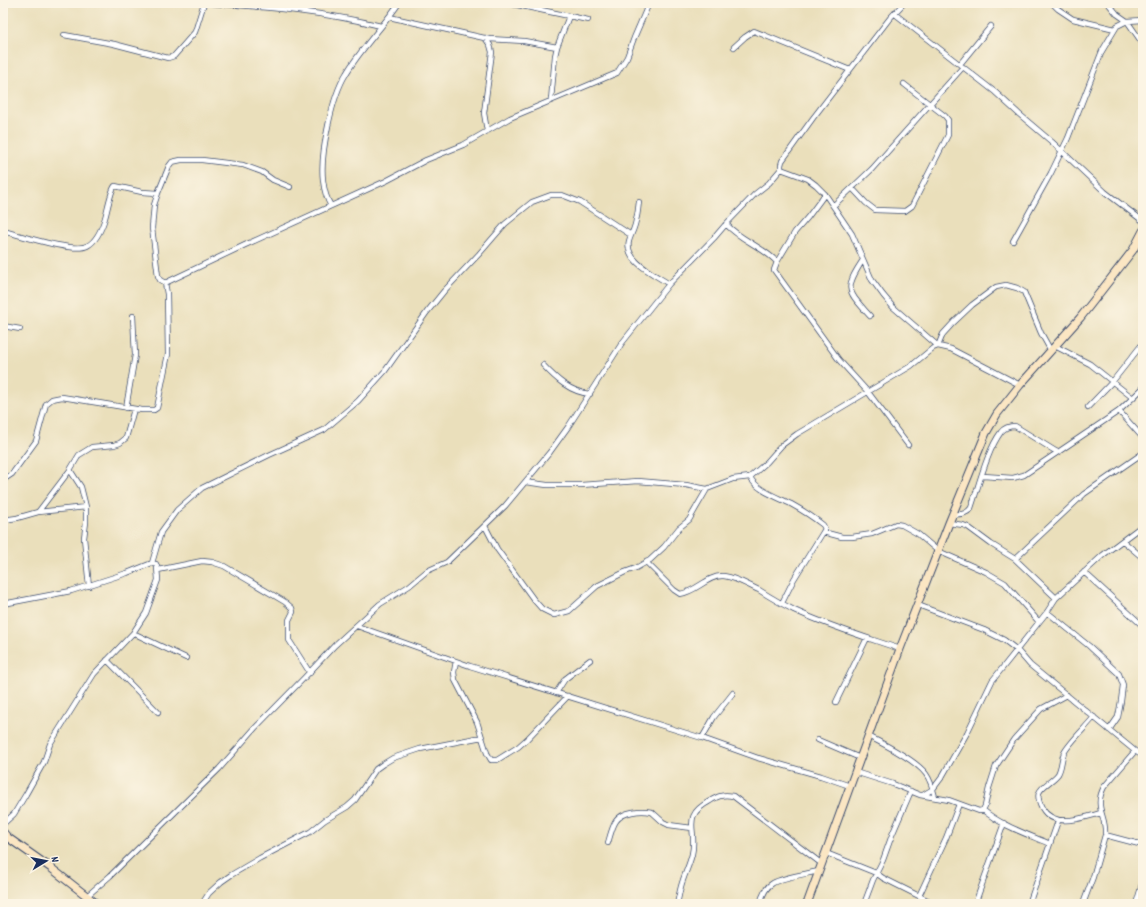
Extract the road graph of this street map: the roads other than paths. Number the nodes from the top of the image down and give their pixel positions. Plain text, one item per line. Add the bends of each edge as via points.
1 (204, 3) edge
2 (210, 3) edge
3 (399, 3) edge
4 (508, 3) edge
5 (649, 3) edge
6 (1052, 3) edge
7 (1108, 3) edge
8 (901, 4) edge
9 (895, 14) junction
10 (569, 16) junction
11 (389, 17) junction
12 (588, 20) dead end
13 (1143, 20) edge
14 (1127, 21) junction
15 (381, 26) junction
16 (991, 26) dead end
17 (1115, 29) junction
18 (64, 35) dead end
19 (485, 38) junction
20 (1143, 44) edge
21 (557, 47) junction
22 (734, 47) dead end
23 (961, 65) junction
24 (850, 70) junction
25 (904, 84) dead end
26 (551, 100) junction
27 (931, 104) junction
28 (487, 131) junction
29 (1062, 150) junction
30 (781, 169) junction
31 (290, 187) dead end
32 (853, 189) junction
33 (158, 192) junction
34 (824, 194) junction
35 (639, 202) dead end
36 (331, 206) junction
37 (833, 206) junction
38 (1143, 221) edge
39 (726, 224) junction
40 (3, 231) edge
41 (1143, 231) edge
42 (632, 235) junction
43 (1013, 241) dead end
44 (863, 260) junction
45 (777, 262) junction
46 (165, 283) junction
47 (669, 284) junction
48 (133, 316) dead end
49 (870, 316) dead end
50 (3, 326) edge
51 (20, 329) dead end
52 (1143, 343) edge
53 (938, 346) junction
54 (1053, 348) junction
55 (543, 365) dead end
56 (1112, 381) junction
57 (1020, 386) junction
58 (1143, 388) edge
59 (868, 392) junction
60 (590, 394) junction
61 (1133, 398) junction
62 (1088, 407) dead end
63 (126, 408) junction
64 (134, 409) junction
65 (1119, 410) junction
66 (1143, 438) edge
67 (908, 445) dead end
68 (1057, 452) junction
69 (1141, 455) edge
70 (1143, 461) edge
71 (70, 470) junction
72 (983, 476) junction
73 (750, 477) junction
74 (3, 480) edge
75 (525, 482) junction
76 (707, 489) junction
77 (86, 507) junction
78 (38, 512) junction
79 (952, 515) junction
80 (3, 520) edge
81 (949, 523) junction
82 (1143, 525) edge
83 (485, 526) junction
84 (823, 532) junction
85 (1123, 541) junction
86 (938, 551) junction
87 (1143, 558) edge
88 (1015, 559) junction
89 (646, 562) junction
90 (152, 563) junction
91 (158, 570) junction
92 (1084, 572) junction
93 (89, 586) junction
94 (1056, 598) junction
95 (782, 603) junction
96 (3, 604) edge
97 (918, 605) junction
98 (1047, 612) junction
99 (1038, 622) junction
100 (357, 626) junction
101 (1143, 626) edge
102 (132, 633) junction
103 (867, 638) junction
104 (900, 649) junction
105 (1017, 650) junction
106 (186, 658) dead end
107 (107, 660) junction
108 (590, 660) dead end
109 (456, 662) junction
110 (310, 673) junction
111 (556, 693) junction
112 (733, 693) dead end
113 (1067, 695) junction
114 (568, 696) junction
115 (836, 702) dead end
116 (158, 712) dead end
117 (1094, 717) junction
118 (1109, 730) junction
119 (868, 736) junction
120 (482, 737) junction
121 (702, 738) junction
122 (818, 740) dead end
123 (1135, 751) junction
124 (1143, 756) edge
125 (860, 758) junction
126 (855, 772) junction
127 (850, 786) junction
128 (933, 789) junction
129 (911, 791) junction
130 (923, 795) junction
131 (935, 797) junction
132 (959, 804) junction
133 (983, 810) junction
134 (1101, 814) junction
135 (1058, 821) junction
136 (1004, 823) junction
137 (3, 824) edge
138 (692, 828) junction
139 (5, 835) edge
140 (1105, 835) junction
141 (608, 843) dead end
142 (3, 844) edge
143 (1050, 844) junction
144 (1143, 845) edge
145 (826, 853) junction
146 (822, 864) junction
147 (819, 871) junction
148 (876, 873) junction
149 (1143, 881) edge
150 (919, 896) junction
151 (924, 899) junction
152 (91, 901) edge
153 (202, 904) edge
154 (677, 904) edge
155 (760, 904) edge
156 (807, 904) edge
157 (864, 904) edge
158 (922, 904) edge
159 (935, 904) edge
160 (975, 904) edge
161 (1029, 904) edge
162 (1083, 904) edge
163 (1136, 904) edge

1 - 18 street via 195,32 174,56 168,58 114,44
2 - 15 street via 313,13
3 - 11 street
4 - 10 street
5 - 26 street via 628,57 617,73
6 - 17 street via 1073,19
7 - 14 street
8 - 9 street
9 - 23 street
9 - 24 street
10 - 12 street
10 - 21 street
11 - 15 street
11 - 19 street
13 - 14 street
14 - 17 street
14 - 20 street
15 - 36 street via 346,73 331,114 324,153 323,179
16 - 23 street
17 - 29 street via 1102,51
19 - 21 street
19 - 28 street via 492,52 484,113
21 - 26 street
22 - 24 street via 754,31
23 - 27 street
23 - 29 street
24 - 30 street via 788,153
25 - 27 street
26 - 28 street
27 - 32 street
27 - 32 street via 948,120 948,136 912,206 905,211 875,210
28 - 36 street via 463,145
29 - 38 street via 1105,192
29 - 43 street
30 - 34 street via 808,179
30 - 39 street
31 - 33 street via 243,165 181,160 172,162 169,166
32 - 37 street
33 - 40 street via 142,192 115,186 98,235 92,243 82,248
33 - 46 street via 154,205 152,241 158,276
34 - 37 street
34 - 45 street via 795,232
35 - 42 street
36 - 46 street
37 - 44 street via 852,234
39 - 45 street via 732,231
39 - 47 street
41 - 54 main road via 1133,250
42 - 47 street via 629,246 635,260 640,266
42 - 90 street via 580,202 562,195 532,202 505,224 444,291 385,372 358,401 324,430 202,488 177,510 161,532
44 - 49 street via 850,287 855,298
44 - 53 street via 872,280 893,308
45 - 59 street via 774,270 776,274 839,360
46 - 64 street via 168,354 159,404 154,410
47 - 60 street via 622,343
48 - 63 street via 135,355
50 - 51 street
52 - 56 street
53 - 54 street via 943,334 972,305 996,288 1006,285 1024,292 1041,333
53 - 57 street via 951,349
53 - 59 street
54 - 56 street via 1090,364
54 - 57 main road
55 - 60 street via 566,386 580,393
56 - 61 street
56 - 62 street
57 - 79 main road via 997,414 986,433
58 - 61 street
59 - 67 street
59 - 73 street via 782,445
60 - 75 street
61 - 65 street
63 - 64 street
63 - 74 street via 62,397 52,399 46,404 36,441 12,474
64 - 71 street via 126,438 120,443 92,447 79,454
65 - 66 street
65 - 68 street
68 - 72 street via 1024,475 1013,478
68 - 72 street via 1011,426 1002,432 991,452
69 - 70 street
69 - 88 street via 1084,494
71 - 77 street via 81,487
71 - 78 street
72 - 79 street via 968,513
73 - 76 street via 728,481
73 - 84 street via 759,487 823,524
75 - 76 street via 581,485 638,481
75 - 83 street
76 - 89 street via 689,520
77 - 78 street
77 - 93 street via 84,538
78 - 80 street
79 - 81 main road
81 - 86 main road
81 - 88 street via 968,527
82 - 85 street
83 - 89 street via 497,549 534,600 542,609 554,615 568,611 597,586
83 - 100 street via 447,562 427,572 380,604
84 - 86 street via 852,537 872,534 896,524 918,534
84 - 95 street
85 - 87 street
85 - 92 street
86 - 97 main road
86 - 99 street via 998,578
88 - 94 street
89 - 95 street via 680,594 690,592 714,577 729,576
90 - 91 street via 156,564
90 - 93 street
91 - 102 street via 158,580 146,613
91 - 110 street via 202,561 212,562 224,566 284,602 293,612 289,620 289,640
92 - 94 street
92 - 101 street
93 - 96 street
94 - 98 street
95 - 103 street
97 - 104 main road
97 - 105 street via 984,630
98 - 99 street
98 - 118 street via 1090,646 1119,674 1122,685 1121,701 1118,717
99 - 105 street
100 - 109 street
100 - 110 street via 335,645
102 - 106 street
102 - 107 street
103 - 104 street
103 - 115 street
104 - 119 main road
105 - 113 street via 1030,665
105 - 128 street via 992,681 967,733
107 - 116 street
107 - 137 street via 94,674 50,744 44,762 14,814
108 - 111 street via 564,679
109 - 111 street
109 - 120 street via 455,680 475,716
110 - 152 street via 255,728 219,769 110,876
111 - 114 street
112 - 121 street via 714,717
113 - 117 street
113 - 133 street via 1041,709 1014,740 996,766
114 - 120 street via 527,739 497,760 491,760 487,754
114 - 121 street
117 - 118 street
117 - 135 street via 1065,752 1061,768 1055,778 1039,791 1038,797 1042,807
118 - 123 street
119 - 125 main road
119 - 128 street via 919,767 925,772
120 - 153 street via 420,749 393,758 376,770 347,807 310,832 231,875 209,893
121 - 127 street
122 - 125 street
123 - 124 street
123 - 134 street via 1100,794
125 - 126 main road
126 - 127 main road
126 - 129 street
127 - 145 main road
128 - 130 street
128 - 131 street
129 - 130 street
129 - 148 street
130 - 131 street
131 - 132 street
132 - 133 street
132 - 150 street
133 - 136 street
134 - 135 street
134 - 140 street via 1106,828
135 - 143 street
136 - 143 street
136 - 160 street
138 - 141 street via 669,825 652,812 636,812 620,817
138 - 146 street via 692,816 696,809 719,796 733,796
138 - 154 street via 694,846
139 - 142 street
139 - 152 main road
140 - 144 street
140 - 162 street
143 - 161 street
145 - 146 main road
145 - 148 street
146 - 147 main road
147 - 155 street via 773,882 762,895
147 - 156 main road
148 - 150 street
148 - 157 street
149 - 163 street
150 - 151 street
151 - 158 street
151 - 159 street

